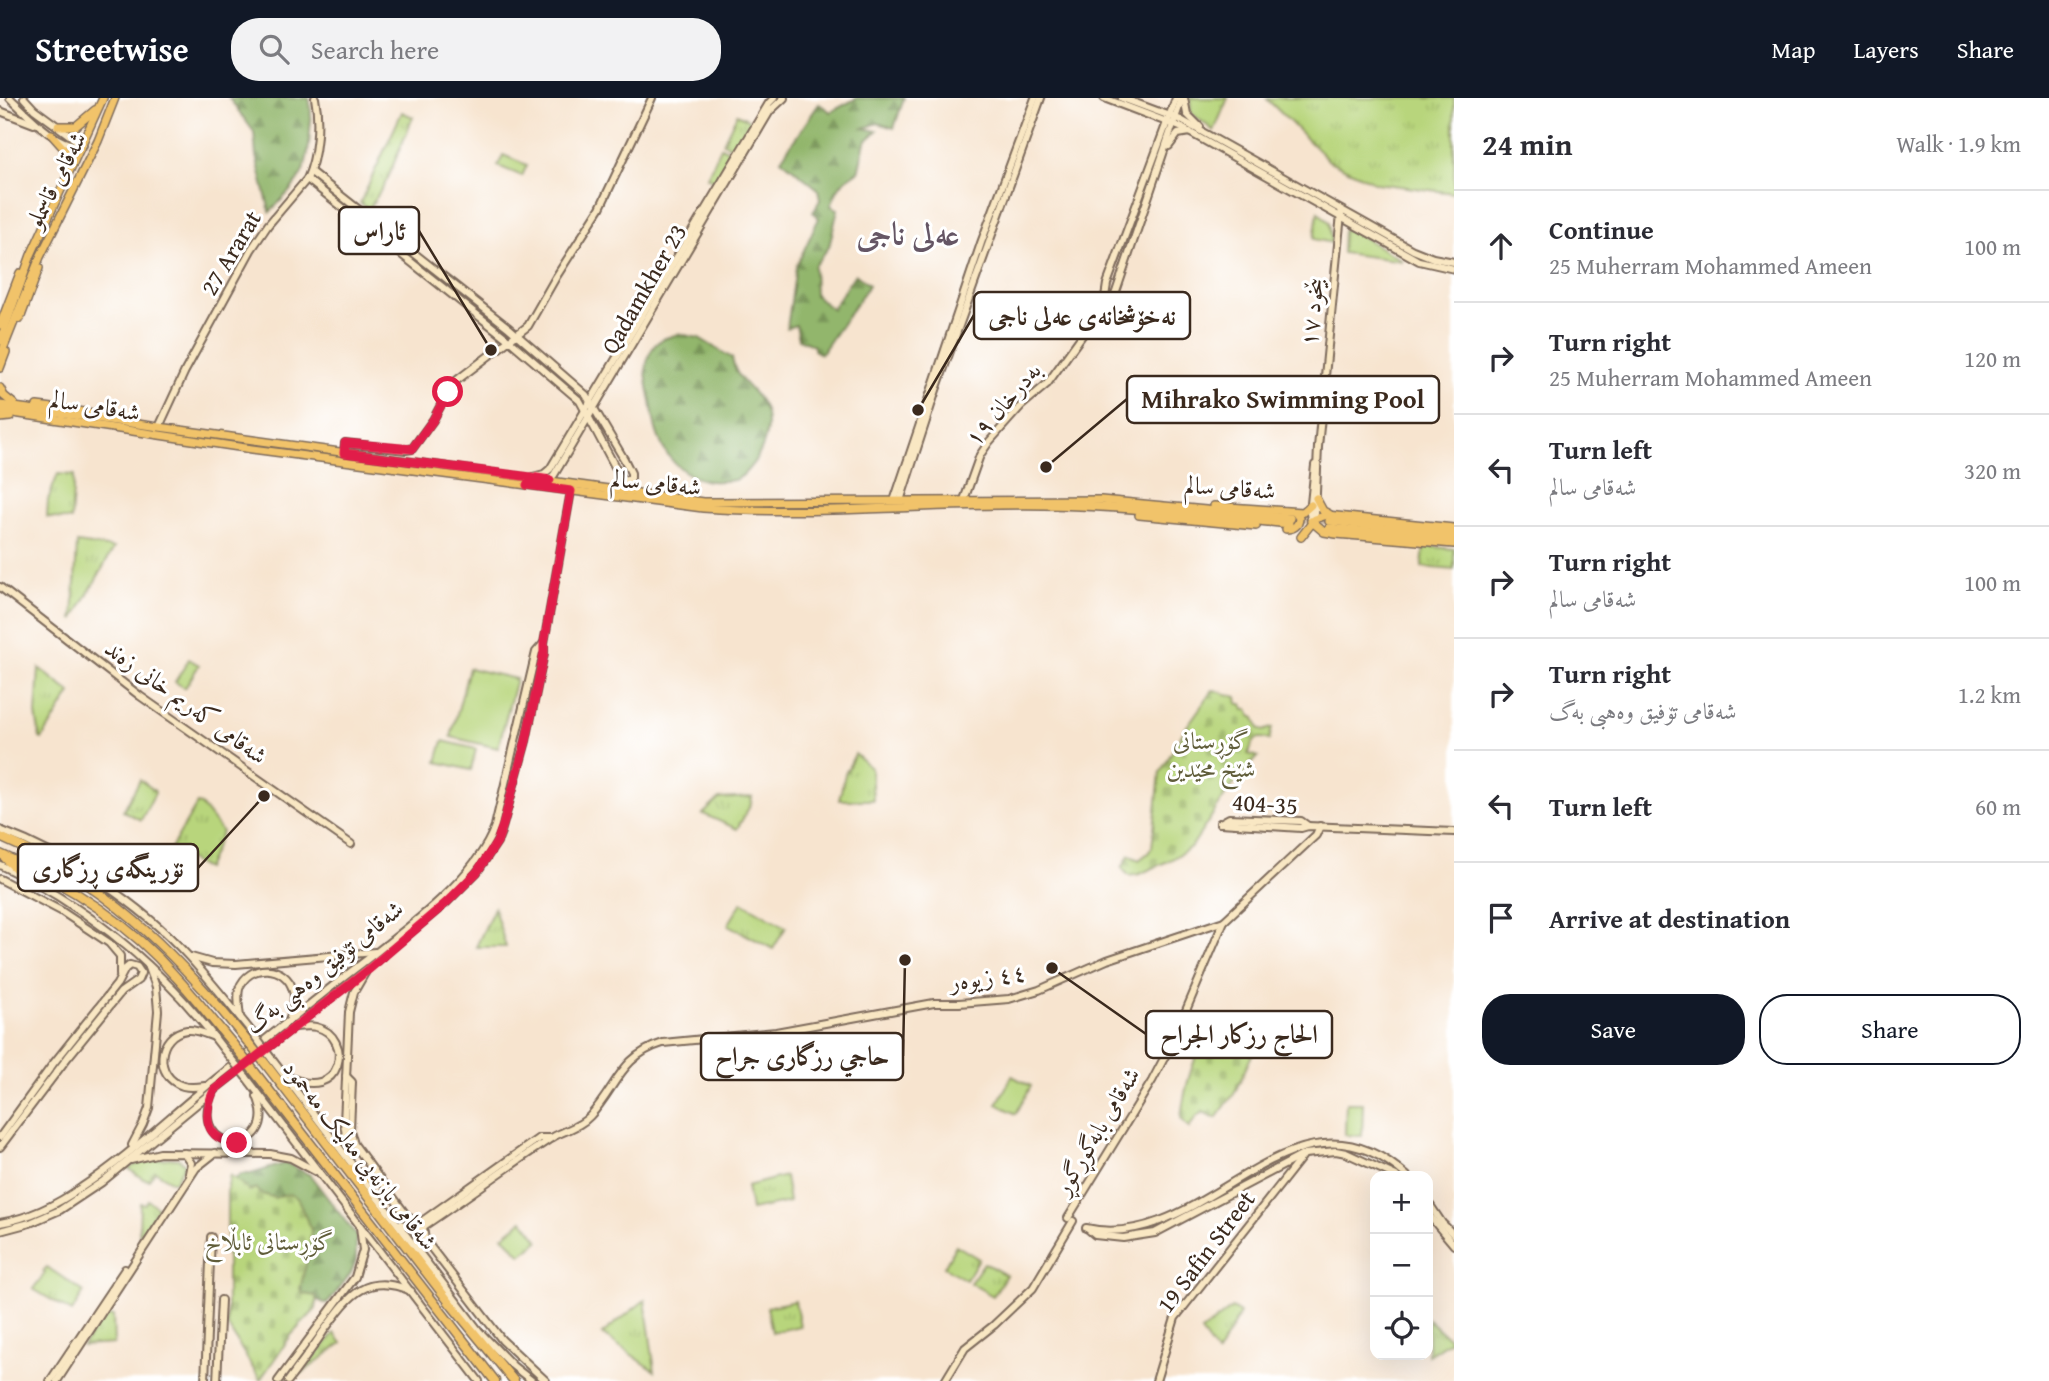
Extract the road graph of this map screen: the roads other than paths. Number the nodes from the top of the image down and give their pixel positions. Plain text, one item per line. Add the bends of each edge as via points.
1 (10, 98) edge
2 (24, 98) edge
3 (103, 98) edge
4 (115, 98) edge
5 (315, 98) edge
6 (650, 98) edge
7 (774, 98) edge
8 (784, 98) edge
9 (1035, 98) edge
10 (1041, 98) edge
11 (1104, 98) edge
12 (1122, 98) edge
13 (1175, 98) edge
14 (1183, 98) edge
15 (0, 111) edge
16 (1148, 112) junction
17 (1171, 119) junction
18 (38, 125) junction
19 (58, 126) junction
20 (51, 134) junction
21 (1162, 134) junction
22 (1194, 134) junction
23 (1212, 137) junction
24 (98, 141) junction
25 (83, 145) junction
26 (1162, 157) junction
27 (74, 162) junction
28 (83, 170) junction
29 (309, 175) junction
30 (1341, 213) junction
31 (36, 256) junction
32 (1454, 262) edge
33 (1454, 269) edge
34 (1107, 305) junction
35 (0, 325) edge
36 (517, 335) junction
37 (0, 341) edge
38 (510, 341) junction
39 (0, 357) edge
40 (0, 368) edge
41 (0, 388) edge
42 (591, 402) junction
43 (14, 404) junction
44 (0, 410) edge
45 (595, 410) junction
46 (586, 411) junction
47 (590, 418) junction
48 (112, 425) junction
49 (159, 427) junction
50 (344, 453) junction
51 (531, 477) junction
52 (550, 480) junction
53 (527, 485) junction
54 (571, 491) junction
55 (964, 500) junction
56 (810, 501) junction
57 (824, 501) junction
58 (897, 501) junction
59 (1103, 504) junction
60 (811, 510) junction
61 (823, 510) junction
62 (1319, 518) junction
63 (1292, 521) junction
64 (1454, 528) edge
65 (1454, 534) edge
66 (1301, 537) dead end
67 (1454, 542) edge
68 (0, 587) edge
69 (544, 643) junction
70 (7, 821) dead end
71 (1308, 825) junction
72 (1320, 826) junction
73 (1454, 832) edge
74 (1, 833) edge
75 (351, 844) dead end
76 (1, 854) edge
77 (0, 866) edge
78 (24, 877) junction
79 (0, 879) edge
80 (113, 880) dead end
81 (108, 889) junction
82 (57, 895) junction
83 (61, 911) junction
84 (1224, 921) junction
85 (395, 942) junction
86 (377, 951) junction
87 (188, 956) junction
88 (146, 960) junction
89 (368, 970) junction
90 (120, 978) junction
91 (241, 1018) junction
92 (289, 1020) junction
93 (292, 1027) junction
94 (247, 1034) junction
95 (215, 1037) junction
96 (268, 1060) junction
97 (284, 1075) junction
98 (346, 1076) junction
99 (252, 1084) junction
100 (210, 1088) junction
101 (0, 1137) edge
102 (0, 1147) edge
103 (129, 1150) junction
104 (184, 1153) junction
105 (215, 1153) junction
106 (1305, 1154) junction
107 (126, 1162) junction
108 (347, 1162) junction
109 (1385, 1171) edge
110 (1400, 1171) edge
111 (321, 1174) junction
112 (365, 1178) joint
113 (1221, 1188) junction
114 (1225, 1198) junction
115 (1433, 1210) edge
116 (1433, 1220) edge
117 (358, 1222) junction
118 (0, 1223) edge
119 (399, 1224) junction
120 (420, 1225) junction
121 (0, 1231) edge
122 (150, 1235) junction
123 (1454, 1235) edge
124 (211, 1237) dead end
125 (1454, 1245) edge
126 (416, 1247) junction
127 (412, 1292) junction
128 (221, 1300) dead end
129 (479, 1331) junction
130 (307, 1340) junction
131 (483, 1344) junction
132 (310, 1351) junction
133 (50, 1381) edge
134 (57, 1381) edge
135 (205, 1381) edge
136 (217, 1381) edge
137 (278, 1381) edge
138 (288, 1381) edge
139 (479, 1381) edge
140 (495, 1381) edge
141 (514, 1381) edge
142 (532, 1381) edge
143 (546, 1381) edge
144 (945, 1381) edge
145 (1156, 1381) edge

1 - 18 street
2 - 19 street
3 - 19 main road via 81,124
3 - 25 main road, شەقامی قاسملو
4 - 24 main road, شەقامی قاسملو
5 - 29 street via 316,137
6 - 36 street via 600,208 528,326
7 - 42 street, Qadamkher 23
8 - 45 street, Qadamkher 23 via 770,111
9 - 58 street via 981,243
10 - 58 street
11 - 16 street
12 - 16 street
13 - 16 street via 1167,108
13 - 17 street
14 - 17 street
14 - 23 street via 1187,114
15 - 18 street
16 - 17 street
16 - 21 street via 1162,124
17 - 21 street
17 - 22 street
17 - 23 street
17 - 26 street, بەدرخان ١٩
18 - 20 street
19 - 25 street
20 - 25 street
20 - 27 main road
21 - 34 street via 1106,288
22 - 26 street via 1175,135
22 - 30 street
23 - 30 street
24 - 25 main road
24 - 28 main road, شەقامی قاسملو
25 - 27 main road, شەقامی قاسملو
25 - 28 main road
26 - 34 street, بەدرخان ١٩ via 1125,272
27 - 28 main road via 80,162
27 - 31 main road, شەقامی قاسملو
28 - 31 main road, شەقامی قاسملو
29 - 36 street
29 - 38 street
29 - 49 street, 27 Ararat via 251,250
30 - 32 street via 1413,250
30 - 33 street via 1419,261
30 - 62 street, بێخود ١٧ via 1314,468
31 - 35 main road via 22,268
31 - 37 main road, شەقامی قاسملو
31 - 39 main road, شەقامی قاسملو
31 - 40 main road via 36,280
34 - 55 street, بەدرخان ١٩ via 1047,384 989,442
36 - 38 street
36 - 42 street
38 - 46 street
38 - 50 street via 452,384 412,449 345,443
41 - 43 main road
42 - 45 street
42 - 46 street, Qadamkher 23
43 - 44 main road
43 - 48 main road via 93,414
44 - 48 main road, شەقامی سالم
44 - 48 main road via 10,417 93,429
45 - 47 street, Qadamkher 23
45 - 47 street via 630,471 629,480 621,478
46 - 47 street
46 - 51 street, Qadamkher 23 via 547,473
47 - 52 street, Qadamkher 23
48 - 49 main road, شەقامی سالم
48 - 53 main road, شەقامی سالم via 252,450
49 - 50 main road, شەقامی سالم
50 - 51 main road, شەقامی سالم
51 - 52 main road, شەقامی سالم
52 - 53 street
52 - 56 main road, شەقامی سالم via 703,502
53 - 54 main road, شەقامی سالم
54 - 60 main road, شەقامی سالم via 703,508
54 - 69 street, شەقامی تۆفیق وەهبی بەگ
55 - 58 main road, شەقامی سالم
55 - 59 main road, شەقامی سالم
56 - 57 main road, شەقامی سالم
56 - 60 main road
57 - 58 main road, شەقامی سالم
57 - 61 main road
59 - 61 main road, شەقامی سالم
59 - 63 main road, شەقامی سالم via 1138,515
59 - 63 main road, شەقامی سالم via 1131,499
60 - 61 main road, شەقامی سالم
62 - 63 main road, شەقامی سالم via 1306,511
62 - 64 main road, شەقامی سالم
62 - 65 main road, شەقامی سالم
62 - 66 main road
62 - 67 main road, شەقامی سالم
68 - 75 street, شەقامی کەریم خانی زەند via 140,696
69 - 85 street, شەقامی تۆفیق وەهبی بەگ via 536,652 495,826 485,849 458,882
69 - 85 street, شەقامی تۆفیق وەهبی بەگ via 526,741 497,842 477,872
70 - 74 street
71 - 71 street, 404-35 via 1229,818 1220,823 1301,828
71 - 72 street
72 - 73 street
72 - 84 street, شەقامی بابەگوڕگوڕ via 1316,835
74 - 81 street via 61,859
74 - 94 highway, شەقامی بازنەیی مەلیک مەحمود via 78,878 144,928
76 - 78 highway
76 - 140 highway, شەقامی بازنەیی مەلیک مەحمود, bridge via 62,885 126,929 176,976
77 - 78 street
78 - 82 street
79 - 83 street
80 - 81 street
81 - 87 street
82 - 83 street
82 - 88 street
83 - 90 street via 115,949 121,960
84 - 120 street, ٤٤ زیوەر via 1009,999 934,1003 776,1032 650,1046 614,1080 585,1122 552,1138 539,1138
84 - 144 street, شەقامی بابەگوڕگوڕ via 1173,1041 1033,1288 965,1348
85 - 86 street, شەقامی تۆفیق وەهبی بەگ
85 - 89 street, شەقامی تۆفیق وەهبی بەگ
86 - 87 street via 236,964
86 - 92 street, شەقامی تۆفیق وەهبی بەگ
87 - 91 street
88 - 95 street
88 - 103 street via 156,987 158,1011 149,1108
89 - 93 street, شەقامی تۆفیق وەهبی بەگ
89 - 98 street via 350,1007
90 - 101 street
90 - 102 street via 130,965 140,971 138,980 119,994
91 - 92 street via 238,997 242,983 253,972 268,969 282,974 293,989
91 - 94 street
92 - 100 street, شەقامی تۆفیق وەهبی بەگ
93 - 97 street via 314,1026 326,1031 337,1046 339,1059 330,1077 318,1084
93 - 100 street, شەقامی تۆفیق وەهبی بەگ
94 - 96 highway, شەقامی بازنەیی مەلیک مەحمود, bridge
95 - 99 street, bridge
95 - 100 street via 181,1032 168,1041 162,1055 165,1072 174,1082
96 - 97 street
96 - 108 highway, شەقامی بازنەیی مەلیک مەحمود
97 - 108 street
98 - 108 street
98 - 120 street via 352,1082 350,1130 354,1144 407,1216
99 - 100 street via 263,1112 262,1122 253,1136 237,1143 219,1138 208,1123
99 - 111 street
100 - 103 street, شەقامی تۆفیق وەهبی بەگ
100 - 107 street, شەقامی تۆفیق وەهبی بەگ
103 - 118 street, شەقامی تۆفیق وەهبی بەگ via 69,1196
104 - 105 street
104 - 107 street via 152,1154
104 - 122 street via 191,1163 189,1172
105 - 111 street via 280,1156
105 - 122 street via 196,1168
106 - 109 street via 1346,1153
106 - 114 street
106 - 145 street, 19 Safin Street via 1175,1318
107 - 121 street, شەقامی تۆفیق وەهبی بەگ via 60,1210
108 - 112 highway
108 - 131 highway, شەقامی بازنەیی مەلیک مەحمود
110 - 113 street via 1353,1145 1315,1143
111 - 117 street
112 - 119 street
113 - 114 street
113 - 114 street via 1151,1226 1128,1231 1086,1228 1105,1236 1155,1233
115 - 123 street
116 - 125 street
117 - 127 street
117 - 130 street via 363,1250 355,1277
119 - 120 street
119 - 126 street
120 - 126 street
120 - 143 street via 425,1240 497,1333
122 - 133 street
122 - 134 street
124 - 135 street
126 - 129 street
127 - 132 street via 392,1284 364,1288 352,1296
127 - 139 street
128 - 136 street
129 - 131 highway
129 - 142 street
130 - 132 street
130 - 137 street
131 - 141 highway, شەقامی بازنەیی مەلیک مەحمود
132 - 138 street

